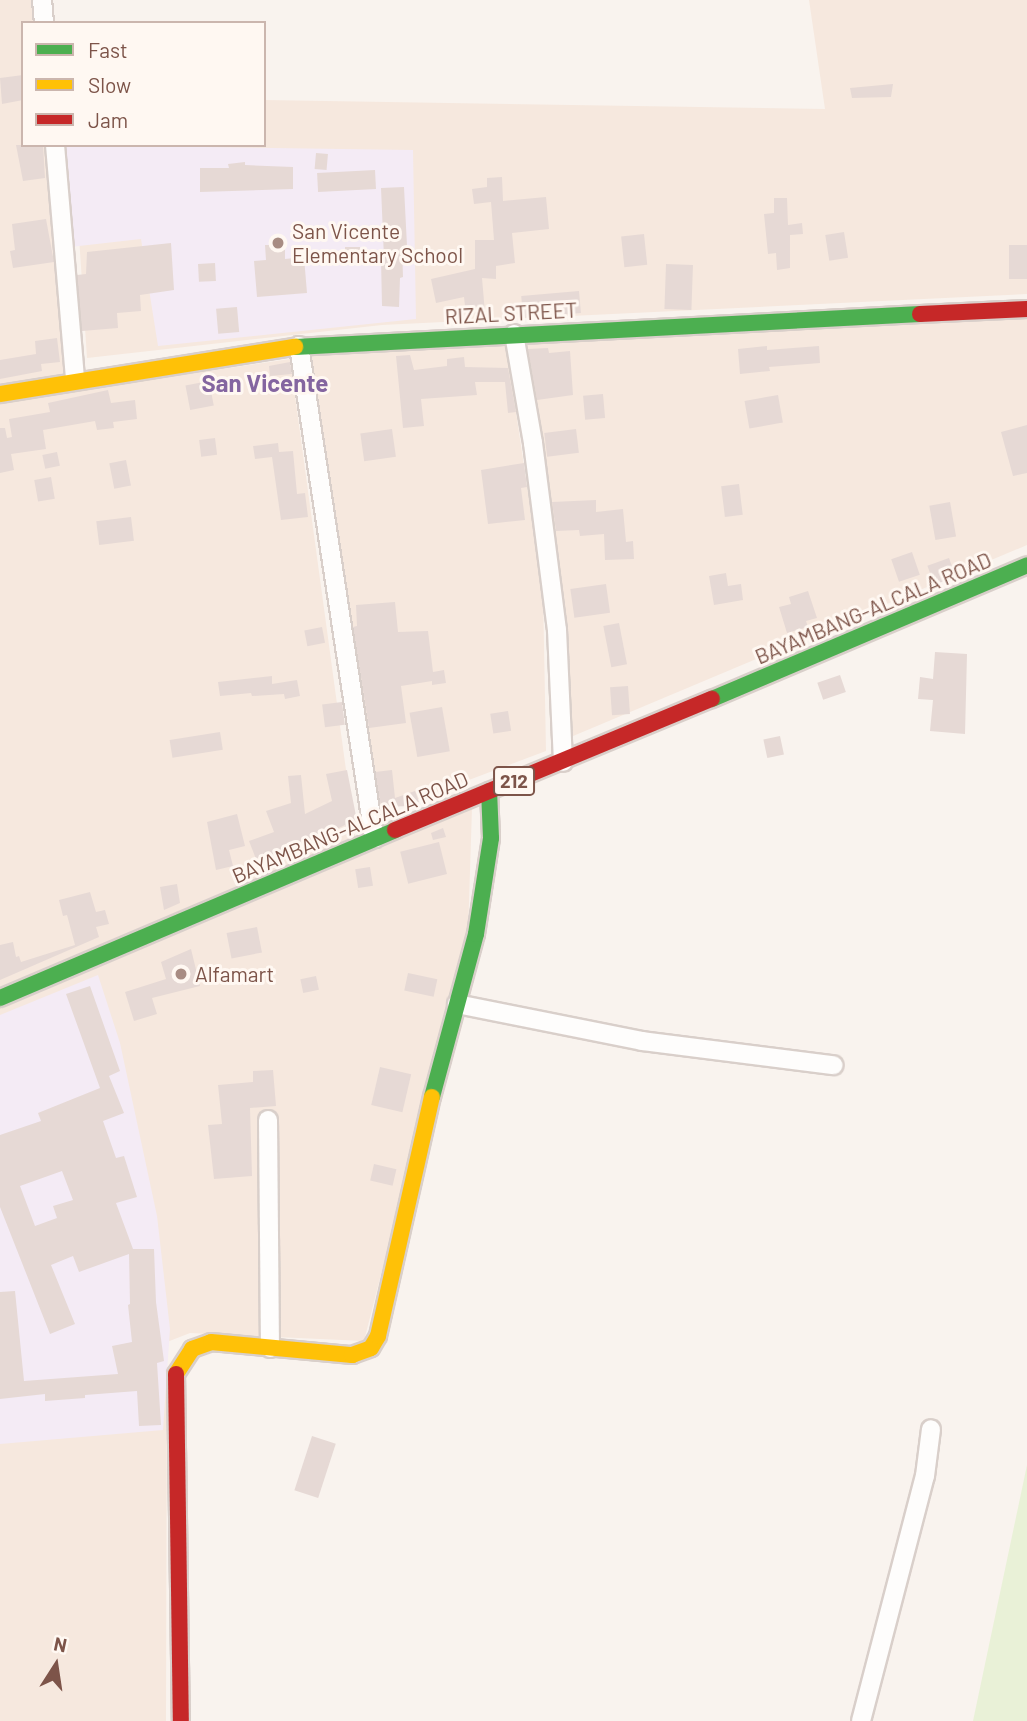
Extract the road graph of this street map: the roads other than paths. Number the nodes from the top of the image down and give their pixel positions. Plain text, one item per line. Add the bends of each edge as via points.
1 (42, 0) edge
2 (44, 21) edge
3 (55, 147) edge
4 (1027, 309) edge
5 (514, 334) junction
6 (299, 346) junction
7 (75, 380) junction
8 (0, 394) edge
9 (1027, 565) edge
10 (563, 762) junction
11 (489, 792) junction
12 (374, 838) junction
13 (0, 998) edge
14 (457, 1004) junction
15 (833, 1065) dead end
16 (268, 1120) dead end
17 (270, 1348) junction
18 (931, 1429) dead end
19 (181, 1721) edge
20 (861, 1721) edge

1 - 2 street
3 - 7 street
4 - 5 street, RIZAL STREET
5 - 6 street, RIZAL STREET
5 - 10 street via 557,630
6 - 7 street, RIZAL STREET
6 - 12 street
7 - 8 street, RIZAL STREET
9 - 10 street, BAYAMBANG-ALCALA ROAD / 212
10 - 11 street, BAYAMBANG-ALCALA ROAD / 212
11 - 12 street, BAYAMBANG-ALCALA ROAD / 212
11 - 14 street via 487,877
12 - 13 street, BAYAMBANG-ALCALA ROAD / 212
14 - 15 street via 642,1041
14 - 17 street via 418,1148 378,1336 371,1349 352,1355
16 - 17 street
17 - 19 street via 211,1342 192,1349 176,1370
18 - 20 street via 925,1476

